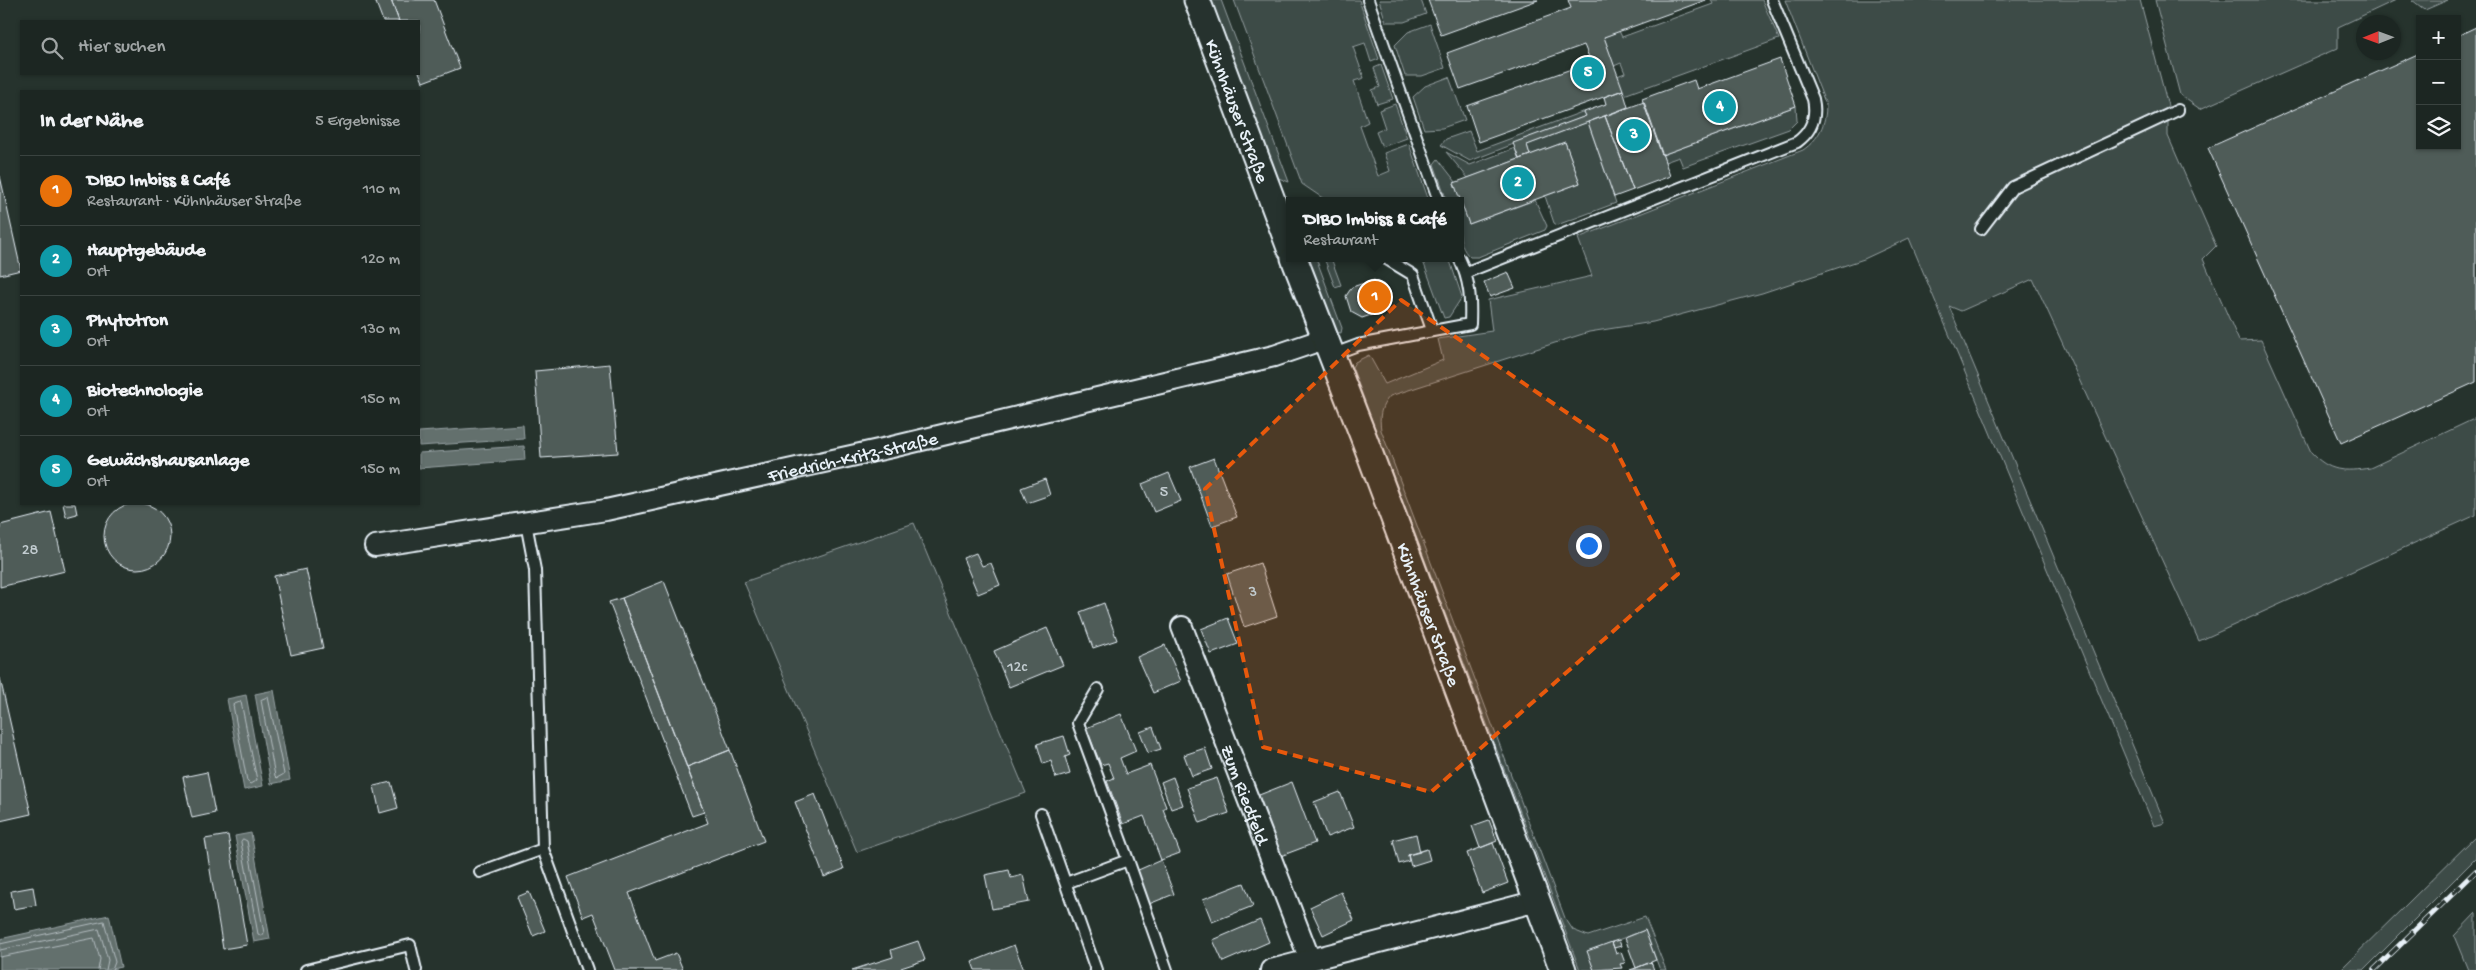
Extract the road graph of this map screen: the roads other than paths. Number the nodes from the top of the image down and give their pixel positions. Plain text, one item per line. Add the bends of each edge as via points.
1 (1197, 0) edge
2 (1368, 0) edge
3 (1772, 0) edge
4 (2178, 110) dead end
5 (1438, 197) edge
6 (1981, 229) dead end
7 (1286, 233) edge
8 (1296, 262) edge
9 (1392, 262) edge
10 (1461, 262) edge
11 (1466, 272) junction
12 (1432, 330) junction
13 (1328, 347) junction
14 (526, 523) junction
15 (375, 546) dead end
16 (1182, 626) dead end
17 (1098, 689) dead end
18 (1042, 814) dead end
19 (543, 849) junction
20 (1128, 860) junction
21 (480, 872) dead end
22 (1066, 883) junction
23 (1537, 901) junction
24 (1310, 960) junction
25 (306, 970) edge
26 (416, 970) edge
27 (587, 970) edge
28 (1096, 970) edge
29 (1167, 970) edge
30 (1271, 970) edge
31 (1563, 970) edge

1 - 7 street, Kühnhäuser Straße via 1280,210
2 - 5 lane
3 - 11 lane via 1814,100 1815,114 1806,136 1788,146
4 - 6 lane via 2013,187
8 - 13 street, Kühnhäuser Straße
9 - 12 lane via 1413,275
10 - 11 lane
11 - 12 lane via 1471,290 1470,324
12 - 13 lane via 1358,345
13 - 14 street, Friedrich-Kritz-Straße via 1274,356 892,447 606,510
13 - 23 street, Kühnhäuser Straße
14 - 15 street, Friedrich-Kritz-Straße
14 - 19 lane via 535,570
16 - 24 street, Zum Riedfeld
17 - 20 lane via 1078,722
18 - 22 lane
19 - 21 lane
19 - 27 lane
20 - 22 lane
20 - 29 lane
22 - 28 lane
23 - 24 street
23 - 31 street, Kühnhäuser Straße
24 - 30 street
25 - 26 lane via 410,945

